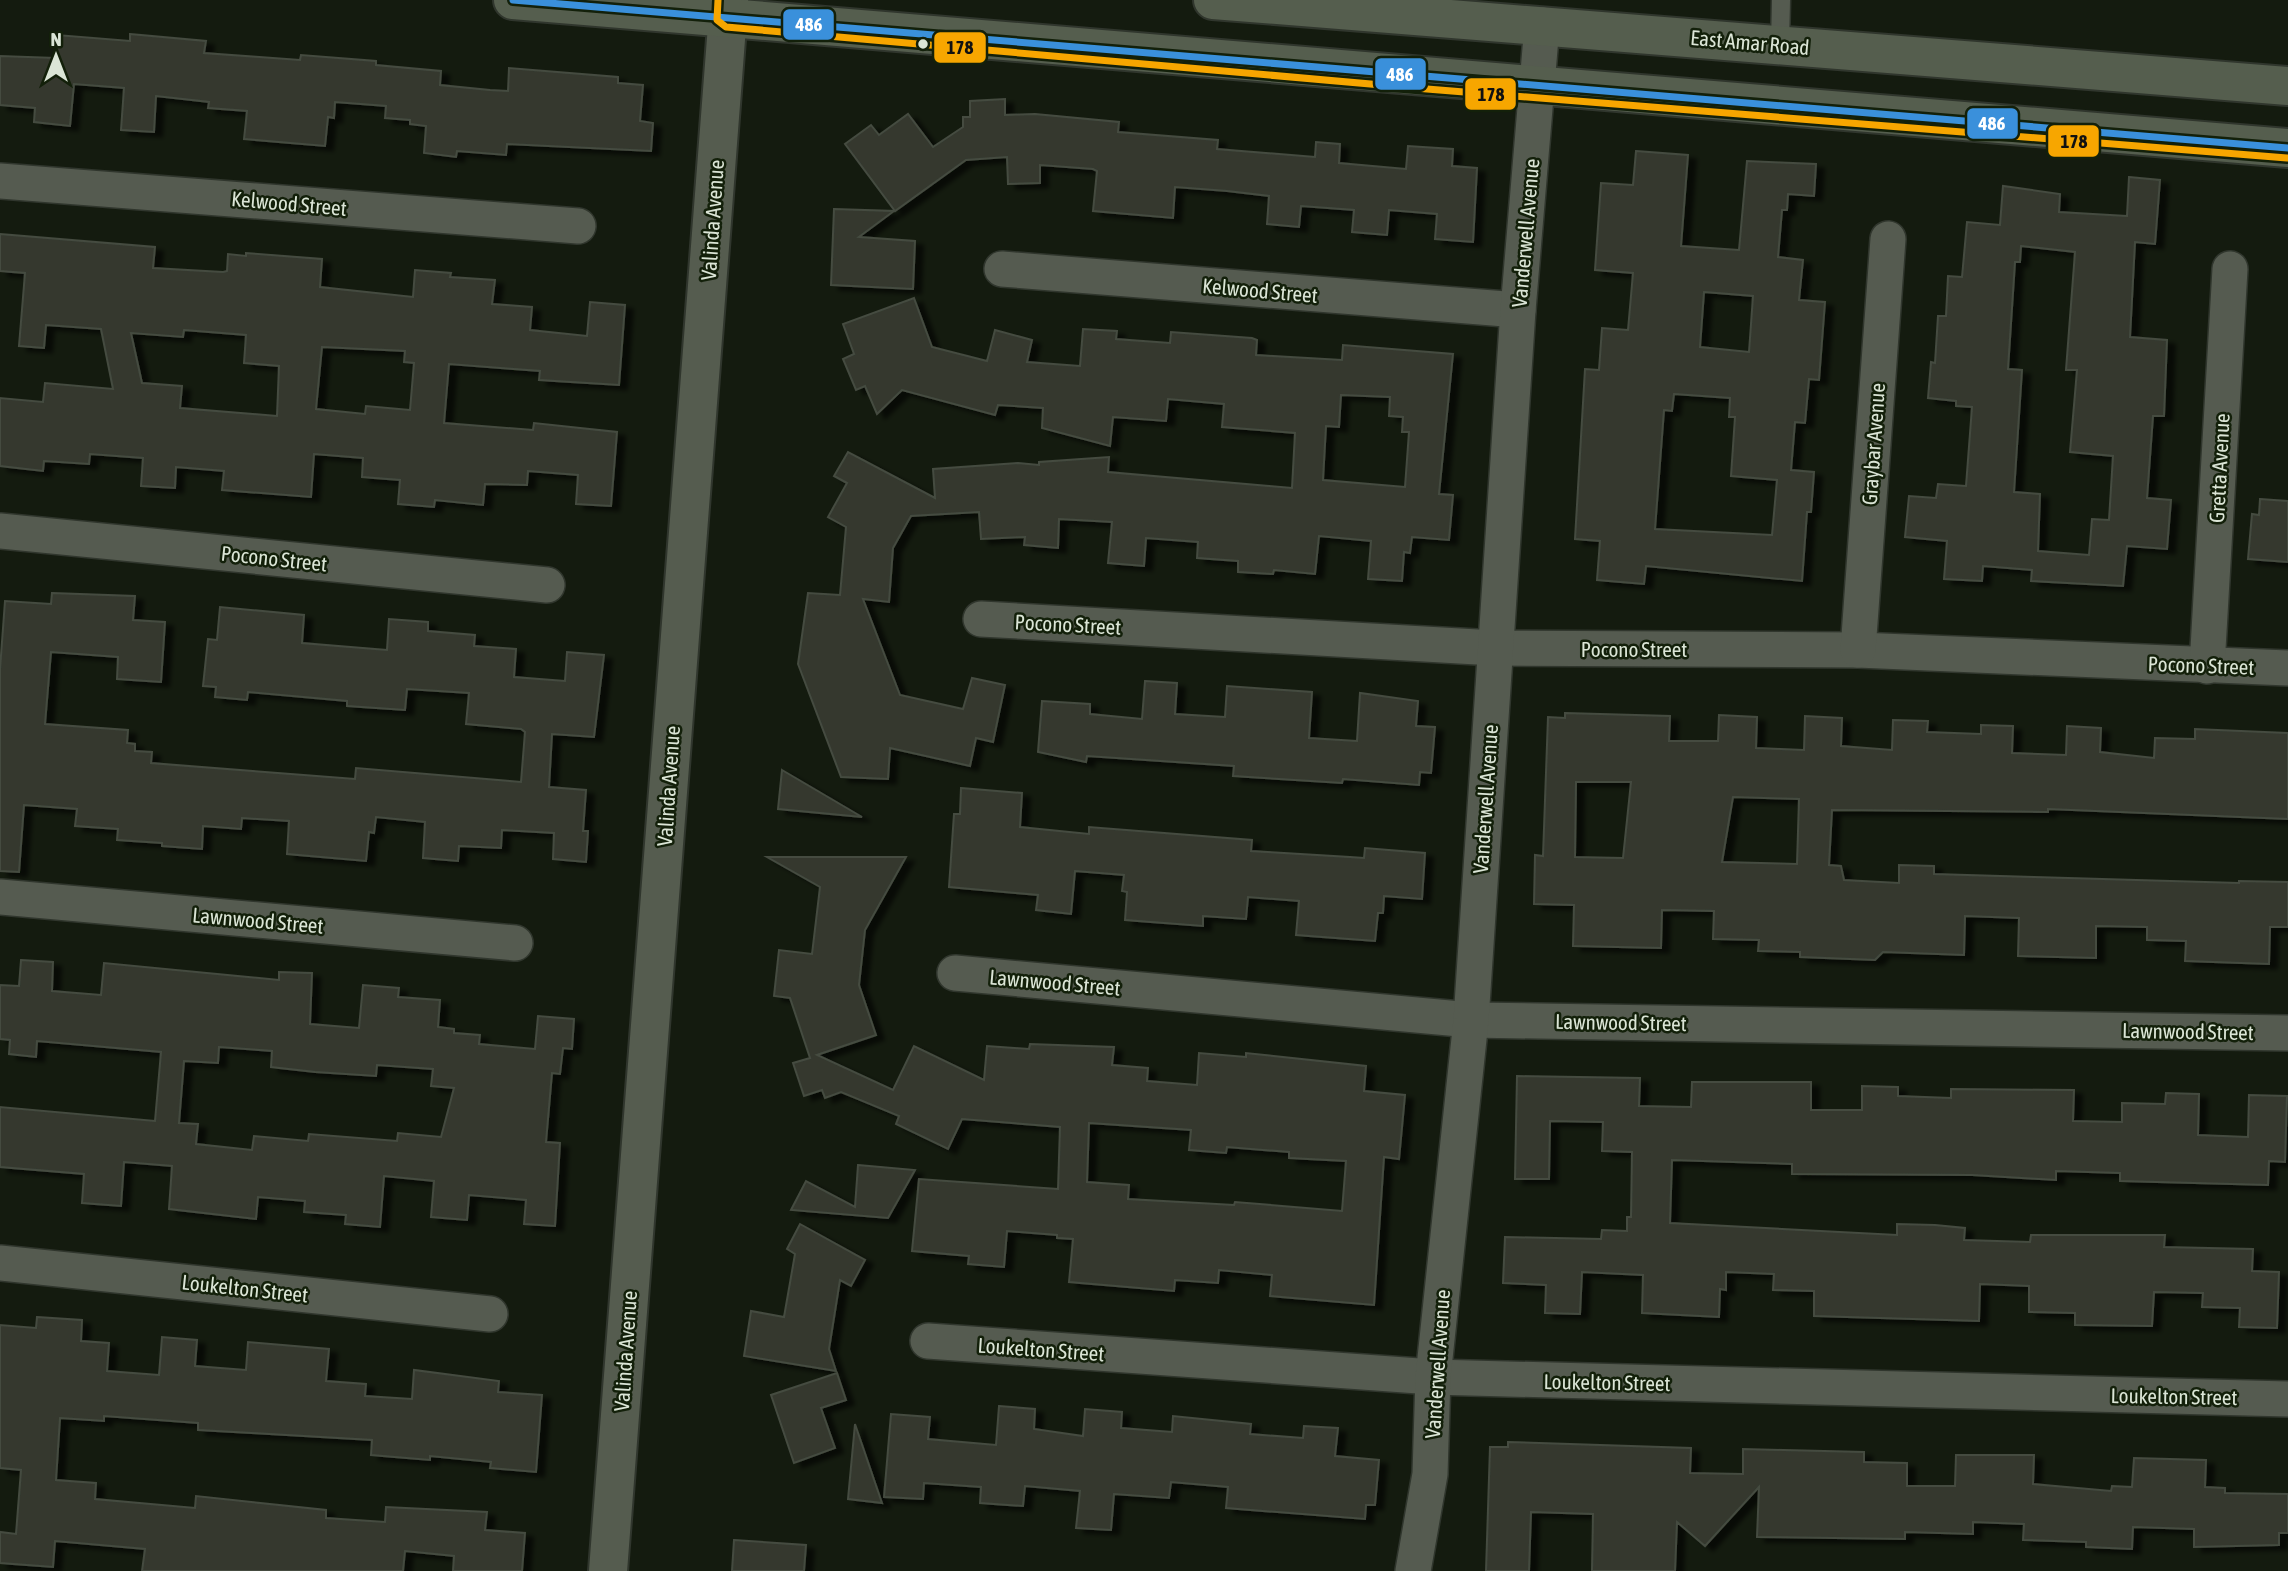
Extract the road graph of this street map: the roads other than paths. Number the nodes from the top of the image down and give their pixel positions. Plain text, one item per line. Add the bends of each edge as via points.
1 (513, 0) edge
2 (1213, 0) edge
3 (1781, 0) edge
4 (1302, 3) edge
5 (728, 8) edge
6 (1542, 25) junction
7 (1780, 45) junction
8 (2288, 86) edge
9 (1537, 87) junction
10 (2288, 148) edge
11 (0, 181) edge
12 (578, 226) dead end
13 (1888, 239) dead end
14 (1002, 269) dead end
15 (2230, 269) dead end
16 (1518, 310) junction
17 (0, 531) edge
18 (547, 585) dead end
19 (981, 619) dead end
20 (1495, 648) junction
21 (1858, 650) junction
22 (2207, 666) junction
23 (2288, 668) edge
24 (0, 897) edge
25 (515, 943) dead end
26 (955, 973) dead end
27 (1471, 1020) junction
28 (2288, 1033) edge
29 (0, 1263) edge
30 (490, 1314) dead end
31 (928, 1341) dead end
32 (1433, 1377) junction
33 (2288, 1399) edge
34 (608, 1571) edge
35 (1413, 1571) edge

1 - 5 main road
2 - 4 main road, East Amar Road
3 - 7 lane
4 - 6 main road, East Amar Road
5 - 9 main road
5 - 34 main road, Valinda Avenue
6 - 7 main road, East Amar Road
6 - 9 street, Vanderwell Avenue
7 - 8 main road, East Amar Road
9 - 10 main road
9 - 16 street, Vanderwell Avenue
11 - 12 street, Kelwood Street
13 - 21 street, Graybar Avenue
14 - 16 street, Kelwood Street
15 - 22 street, Gretta Avenue
16 - 20 street, Vanderwell Avenue
17 - 18 street, Pocono Street
19 - 20 street, Pocono Street
20 - 21 street, Pocono Street
20 - 27 street, Vanderwell Avenue
21 - 22 street, Pocono Street
22 - 23 street, Pocono Street
24 - 25 street, Lawnwood Street
26 - 27 street, Lawnwood Street
27 - 28 street, Lawnwood Street
27 - 32 street, Vanderwell Avenue
29 - 30 street, Loukelton Street
31 - 32 street, Loukelton Street
32 - 33 street, Loukelton Street
32 - 35 street, Vanderwell Avenue via 1430,1474

